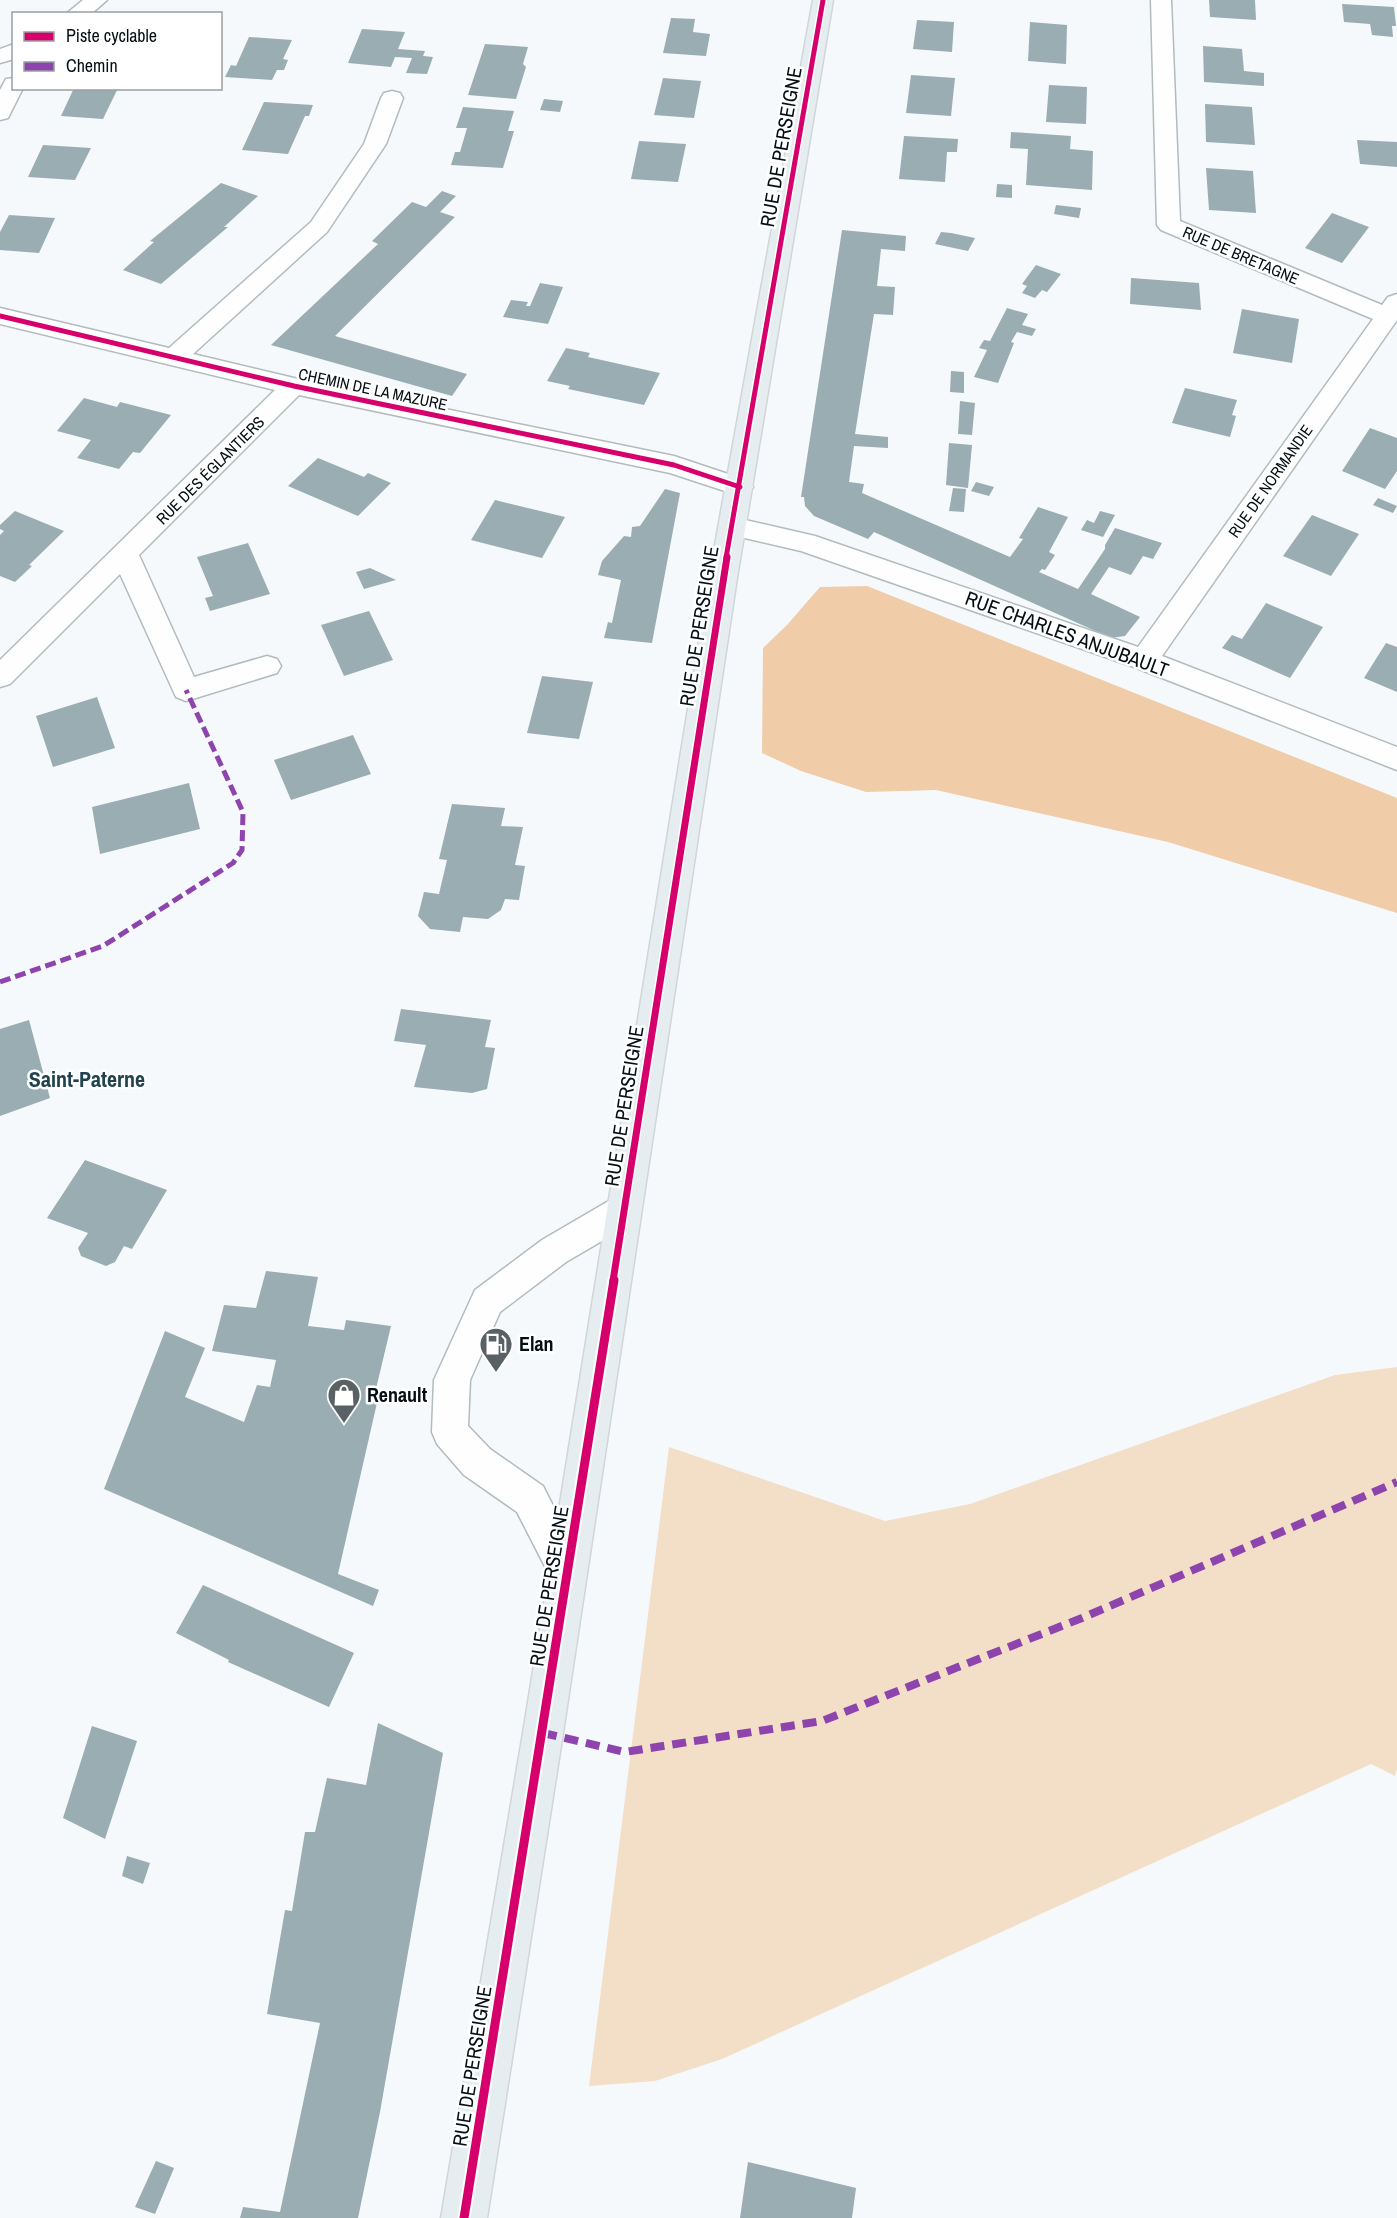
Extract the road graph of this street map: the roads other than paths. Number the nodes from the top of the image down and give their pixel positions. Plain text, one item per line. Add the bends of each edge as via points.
1 (97, 0) edge
2 (823, 0) edge
3 (1161, 0) edge
4 (79, 12) edge
5 (12, 88) edge
6 (392, 98) dead end
7 (0, 113) edge
8 (1392, 309) edge
9 (0, 316) edge
10 (173, 358) junction
11 (294, 386) junction
12 (740, 487) junction
13 (732, 526) junction
14 (125, 554) junction
15 (1144, 660) junction
16 (267, 666) dead end
17 (0, 677) edge
18 (1397, 759) edge
19 (624, 1210) junction
20 (568, 1573) junction
21 (464, 2218) edge

1 - 4 street
2 - 12 main road, RUE DE PERSEIGNE
3 - 8 street, RUE DE BRETAGNE via 1169,225
5 - 7 street
6 - 10 street via 375,144 319,227
8 - 15 street, RUE DE NORMANDIE
9 - 10 street, CHEMIN DE LA MAZURE
10 - 11 street, CHEMIN DE LA MAZURE
11 - 12 street, CHEMIN DE LA MAZURE via 674,465
11 - 14 street, RUE DES ÉGLANTIERS
12 - 13 main road, RUE DE PERSEIGNE
13 - 15 street, RUE CHARLES ANJUBAULT via 806,543
13 - 19 main road, RUE DE PERSEIGNE
14 - 16 street via 186,690
14 - 17 street, RUE DES ÉGLANTIERS
15 - 18 street, RUE CHARLES ANJUBAULT
19 - 20 main road, RUE DE PERSEIGNE
19 - 20 street via 554,1251 487,1301 452,1380 450,1432 477,1462 530,1499
20 - 21 main road, RUE DE PERSEIGNE

